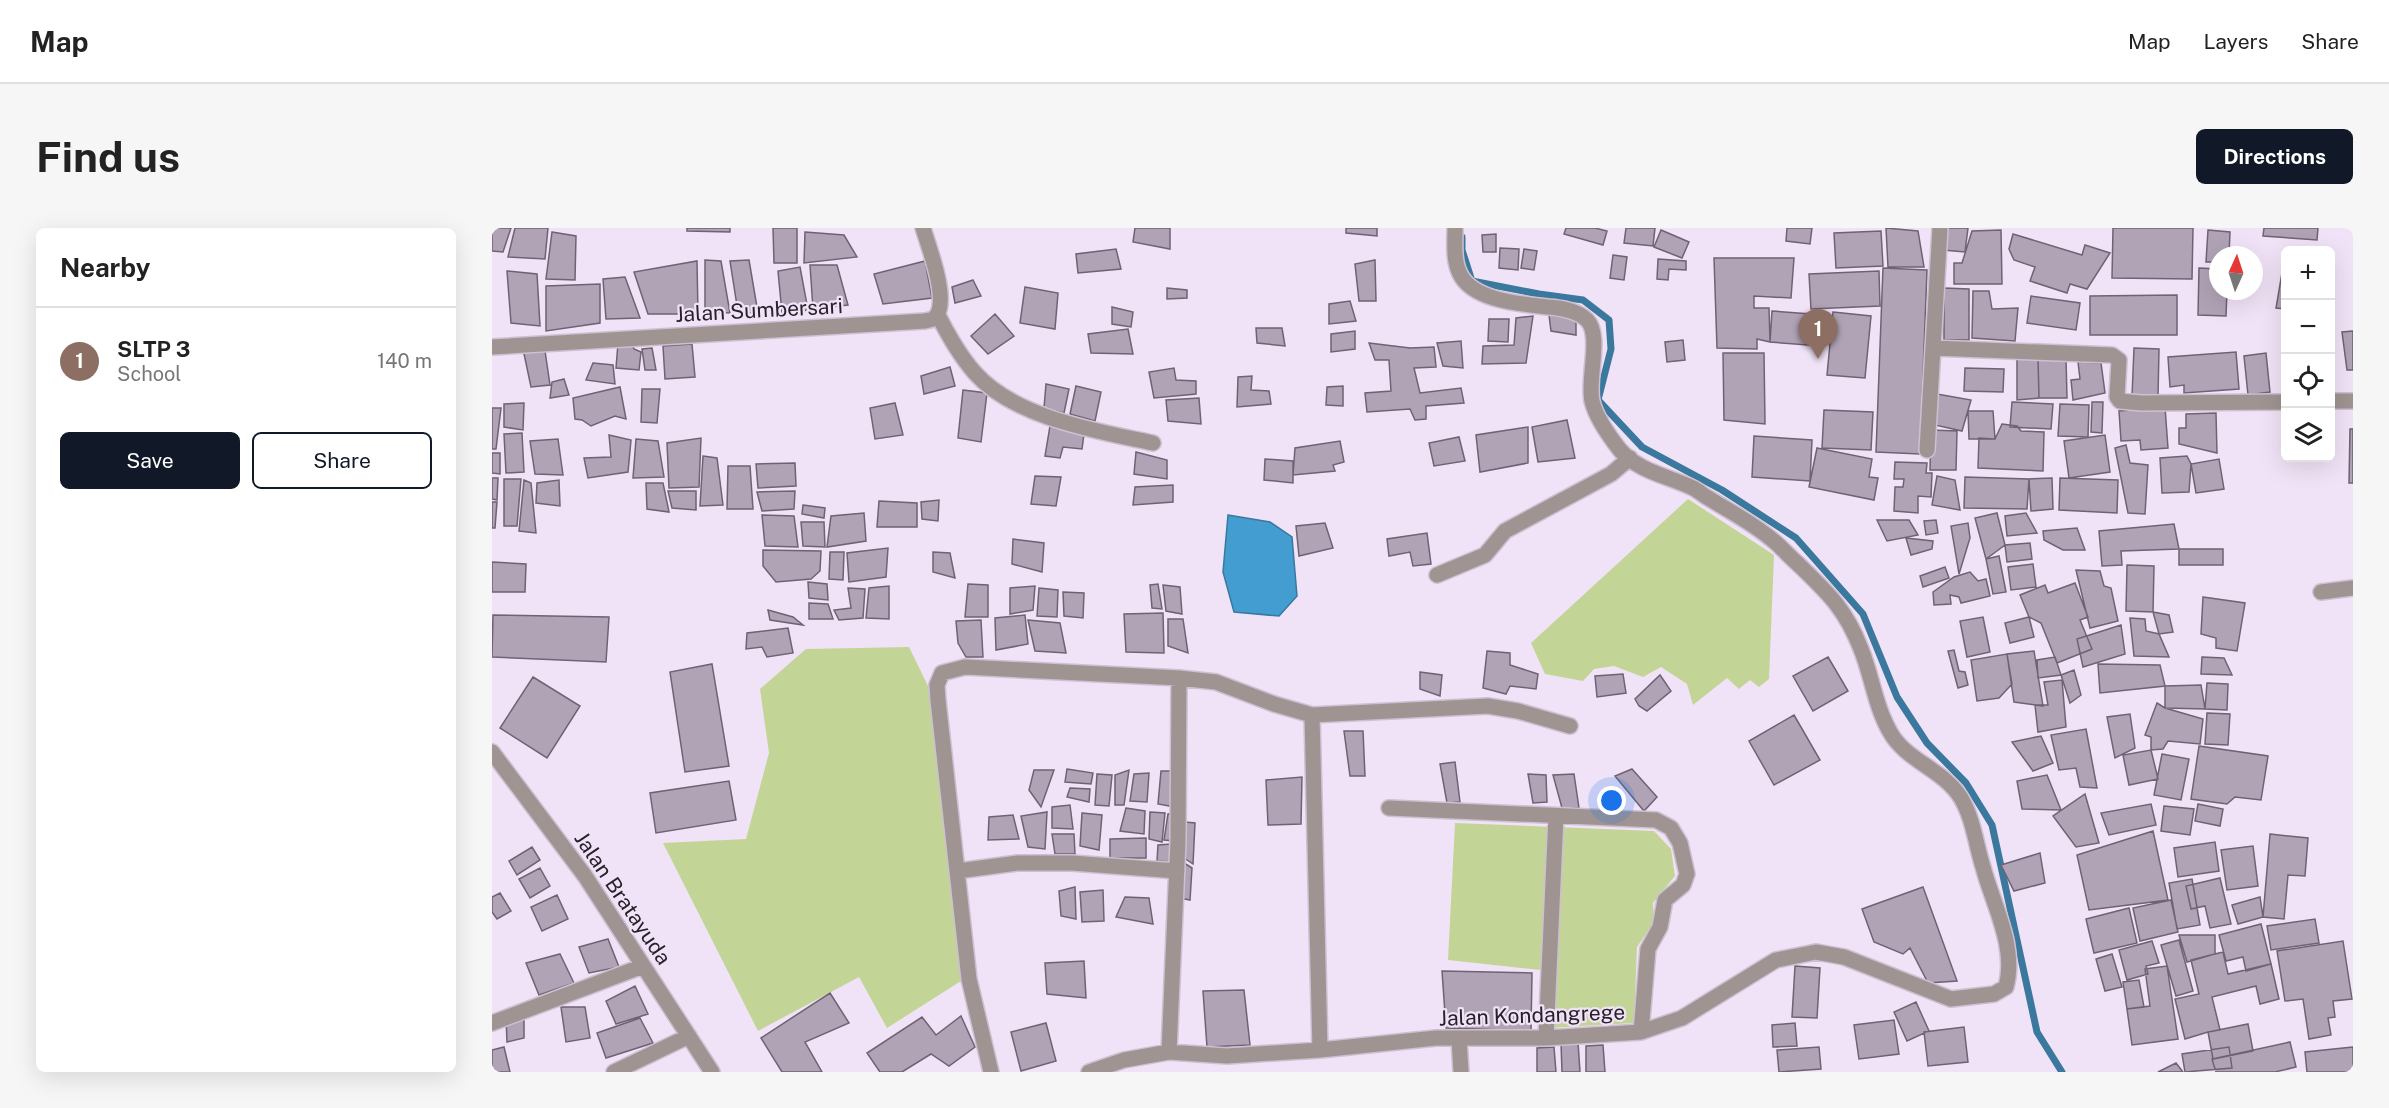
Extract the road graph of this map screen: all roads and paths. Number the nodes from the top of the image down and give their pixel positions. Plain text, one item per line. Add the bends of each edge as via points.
1 (923, 228) edge
2 (1455, 228) edge
3 (1940, 228) edge
4 (938, 315) junction
5 (492, 347) edge
6 (1933, 348) junction
7 (2335, 401) edge
8 (2353, 401) edge
9 (2281, 402) edge
10 (1153, 443) dead end
11 (1927, 450) dead end
12 (1630, 459) junction
13 (1437, 575) dead end
14 (2353, 588) edge
15 (2320, 592) dead end
16 (1179, 678) junction
17 (1312, 715) junction
18 (1570, 726) dead end
19 (492, 752) edge
20 (1389, 808) dead end
21 (1556, 816) junction
22 (1177, 871) junction
23 (958, 872) junction
24 (643, 966) junction
25 (492, 1023) edge
26 (1641, 1032) junction
27 (689, 1036) junction
28 (1459, 1038) junction
29 (1546, 1038) junction
30 (1320, 1050) junction
31 (1169, 1052) junction
32 (614, 1072) edge
33 (712, 1072) edge
34 (991, 1072) edge
35 (1089, 1072) edge
36 (1461, 1072) edge

1 - 4 street via 941,297
2 - 12 street via 1460,274 1473,290 1521,304 1562,308 1589,321 1593,333 1592,400 1607,432
3 - 6 street
4 - 5 street, Jalan Sumbersari via 925,321
4 - 10 street via 976,374 1017,404 1090,429
6 - 9 street via 2112,355 2119,360 2117,399 2141,404
6 - 11 street
7 - 8 street
12 - 13 street via 1611,474 1505,531 1485,555
12 - 26 street, Jalan Kondangrege via 1736,513 1776,543 1834,598 1849,619 1889,731 1902,749 1941,775 1961,798 2001,917 2008,981 2000,992 1951,999 1844,957 1816,952 1776,960 1682,1018
14 - 15 street
16 - 17 street via 1216,682
16 - 22 street
16 - 23 street via 965,667 942,673 937,685 938,700
17 - 18 street via 1488,706
17 - 30 street
19 - 24 street, Jalan Bratayuda via 585,876
20 - 21 street
21 - 26 street via 1656,820 1671,828 1680,843 1687,874 1683,885 1665,900 1660,927 1648,949
21 - 29 street
22 - 23 street via 1018,863
22 - 31 street
23 - 34 street via 969,979
24 - 25 street
24 - 27 street, Jalan Bratayuda
26 - 29 street, Jalan Kondangrege
27 - 32 street
27 - 33 street, Jalan Bratayuda
28 - 29 street, Jalan Kondangrege
28 - 30 street, Jalan Kondangrege
28 - 36 street
30 - 31 street, Jalan Kondangrege via 1227,1056
31 - 35 street, Jalan Kondangrege via 1124,1060

